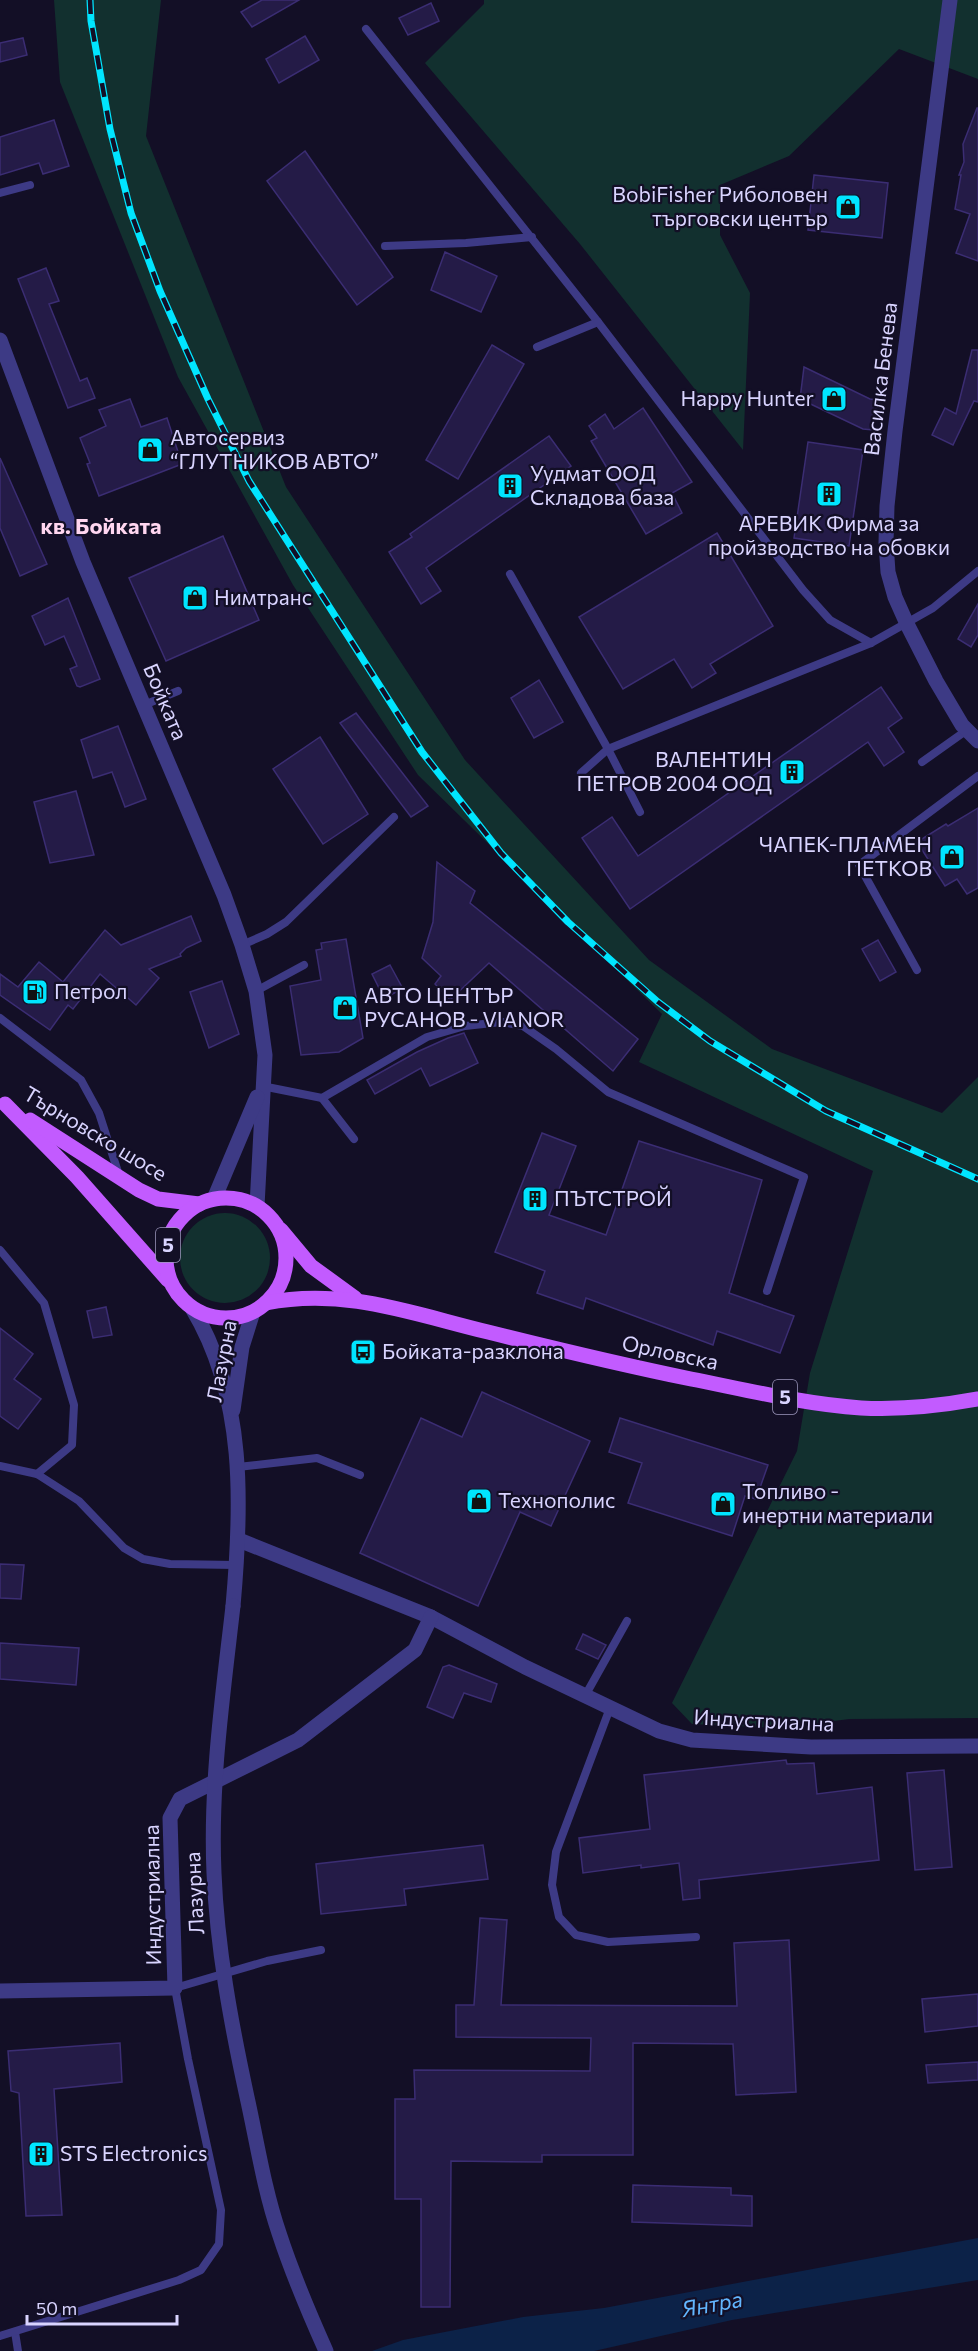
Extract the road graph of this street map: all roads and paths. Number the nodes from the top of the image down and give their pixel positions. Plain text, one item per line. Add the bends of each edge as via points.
1 (950, 0) edge
2 (366, 29) dead end
3 (30, 186) dead end
4 (0, 194) edge
5 (532, 237) junction
6 (385, 246) dead end
7 (598, 322) junction
8 (0, 340) edge
9 (537, 347) dead end
10 (978, 571) edge
11 (510, 574) dead end
12 (907, 624) junction
13 (871, 643) junction
14 (178, 691) dead end
15 (144, 705) junction
16 (966, 730) junction
17 (978, 741) edge
18 (608, 749) junction
19 (922, 762) dead end
20 (581, 773) dead end
21 (978, 776) edge
22 (640, 812) dead end
23 (394, 817) dead end
24 (242, 945) junction
25 (304, 965) dead end
26 (917, 970) dead end
27 (256, 991) junction
28 (0, 1018) edge
29 (262, 1085) junction
30 (322, 1098) junction
31 (3, 1102) edge
32 (354, 1139) dead end
33 (120, 1178) junction
34 (214, 1199) junction
35 (199, 1204) junction
36 (257, 1206) junction
37 (272, 1219) junction
38 (0, 1250) edge
39 (173, 1286) junction
40 (767, 1291) dead end
41 (358, 1300) junction
42 (260, 1307) junction
43 (192, 1308) junction
44 (978, 1399) edge
45 (232, 1419) junction
46 (0, 1466) edge
47 (237, 1467) junction
48 (37, 1474) junction
49 (360, 1475) dead end
50 (239, 1540) junction
51 (236, 1565) junction
52 (431, 1617) junction
53 (627, 1621) dead end
54 (585, 1696) junction
55 (610, 1708) junction
56 (978, 1746) edge
57 (696, 1937) dead end
58 (321, 1950) dead end
59 (175, 1988) junction
60 (0, 1991) edge
61 (15, 2332) junction
62 (0, 2336) edge
63 (18, 2351) edge
64 (326, 2351) edge

1 - 12 street, Василка Бенева via 887,506 888,572
2 - 5 lane
3 - 4 lane
5 - 6 lane
5 - 7 lane
7 - 9 lane
7 - 13 lane via 803,590 830,620
8 - 15 street, Бойката via 83,562
10 - 12 lane
11 - 18 lane
12 - 13 lane
12 - 16 street, Василка Бенева
13 - 18 lane
14 - 15 lane
15 - 24 street, Бойката
16 - 17 street, Василка Бенева
16 - 19 lane
18 - 20 lane
18 - 22 lane
21 - 26 lane via 859,865
23 - 24 lane via 286,922
24 - 27 street, Бойката
25 - 27 lane
27 - 29 street, Бойката via 265,1055
28 - 33 lane via 81,1080 99,1113
29 - 30 lane
29 - 34 street, Бойката
29 - 36 street, Бойката
30 - 32 lane
30 - 40 lane via 427,1036 502,1022 523,1026 608,1092 804,1177
31 - 33 main road, Търновско шосе / 5
31 - 39 main road, Търновско шосе / 5 via 107,1210
33 - 35 main road, Търновско шосе / 5 via 158,1199
34 - 35 main road, 5
34 - 36 main road, 5 via 229,1198
35 - 39 main road, 5 via 172,1231 166,1249
36 - 37 main road, 5
37 - 41 main road, Орловска / 5 via 311,1266
37 - 42 main road, 5 via 286,1253 285,1271 278,1289
38 - 48 lane via 44,1303 74,1405 72,1445
39 - 43 main road, 5
41 - 42 main road, Орловска / 5 via 308,1297
41 - 44 main road, Орловска / 5 via 595,1359 835,1406 924,1406
42 - 43 main road, 5 via 238,1317 222,1318
42 - 45 street, Лазурна via 242,1347
43 - 45 street, Лазурна via 214,1348
45 - 47 street, Лазурна
46 - 48 lane
47 - 49 lane via 317,1458
47 - 50 street, Лазурна
48 - 51 lane via 79,1501 124,1548 143,1560
50 - 51 street, Лазурна
50 - 52 street, Индустриална
51 - 64 street, Лазурна, bridge via 214,1807 219,1944 240,2064 278,2231
52 - 54 street, Индустриална
52 - 59 street, Индустриална via 416,1650 298,1740 180,1799 170,1818
53 - 54 lane
54 - 55 street, Индустриална
55 - 56 street, Индустриална via 649,1727 692,1740 811,1747
55 - 57 lane via 556,1852 552,1885 559,1917 576,1935 608,1942
58 - 59 lane
59 - 60 street, Индустриална
59 - 61 lane via 221,2210 219,2244 201,2270 179,2280
61 - 62 lane
61 - 63 lane

